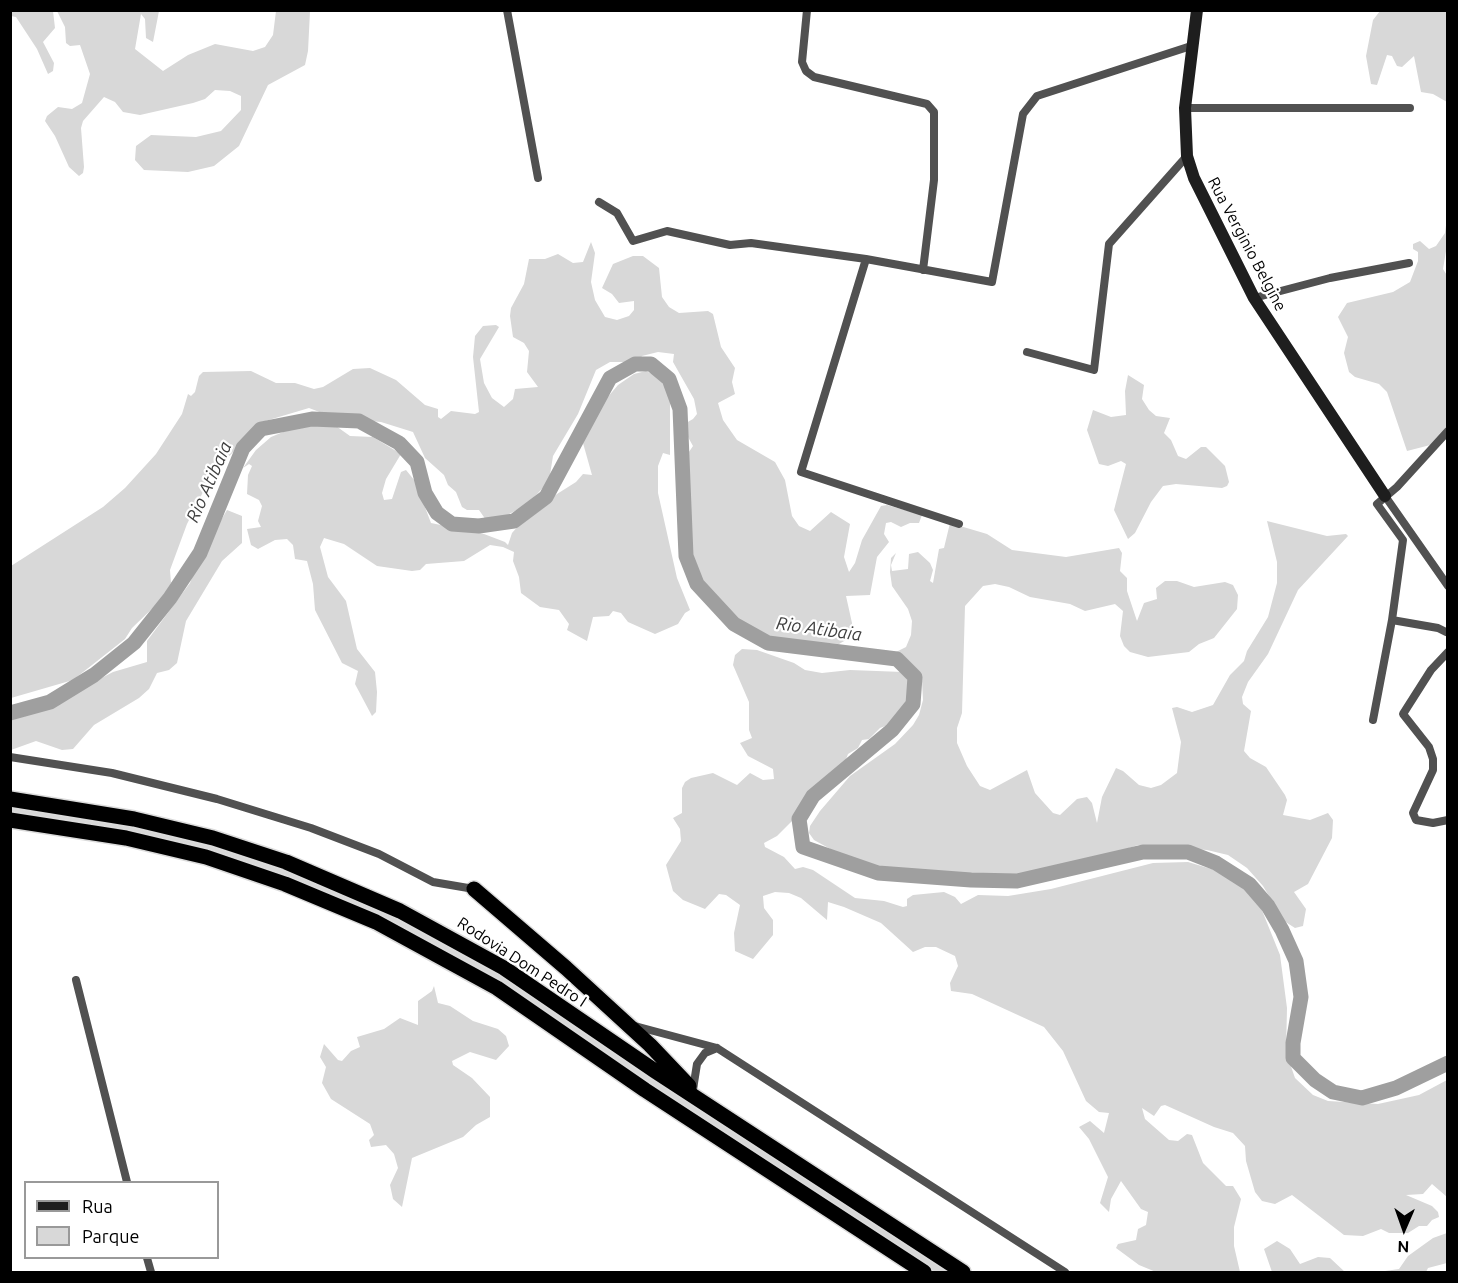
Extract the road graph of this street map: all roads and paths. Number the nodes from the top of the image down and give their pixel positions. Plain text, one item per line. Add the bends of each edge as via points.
1 (507, 10) edge
2 (807, 10) edge
3 (1197, 10) edge
4 (1191, 46) junction
5 (1185, 108) junction
6 (1410, 108) dead end
7 (1187, 156) junction
8 (538, 178) dead end
9 (599, 202) dead end
10 (866, 259) junction
11 (1409, 263) dead end
12 (923, 270) junction
13 (1254, 298) junction
14 (1028, 352) dead end
15 (1448, 431) edge
16 (1381, 500) junction
17 (959, 524) dead end
18 (1448, 586) edge
19 (1392, 620) junction
20 (1446, 632) edge
21 (1448, 652) edge
22 (1373, 720) dead end
23 (10, 757) edge
24 (10, 799) edge
25 (10, 820) edge
26 (1448, 820) edge
27 (474, 889) joint
28 (76, 980) dead end
29 (623, 1021) junction
30 (717, 1048) junction
31 (693, 1089) junction
32 (745, 1131) junction
33 (127, 1181) edge
34 (924, 1272) edge
35 (963, 1272) edge
36 (1065, 1272) edge

1 - 8 street
2 - 12 street via 802,62 806,71 814,77 927,104 934,112 934,180
3 - 4 street, Rua Verginio Belgine
4 - 5 street, Rua Verginio Belgine
4 - 12 street via 1037,96 1023,114 992,282
5 - 6 street
5 - 7 street, Rua Verginio Belgine
7 - 13 street, Rua Verginio Belgine via 1194,178
7 - 14 street via 1109,244 1094,370
9 - 10 street via 617,213 633,241 667,231 730,245 751,243
10 - 12 street
10 - 17 street via 801,472
11 - 13 street
13 - 16 street, Rua Verginio Belgine
15 - 16 street
16 - 18 street
16 - 19 street via 1403,540
19 - 20 street
19 - 22 street
21 - 26 street via 1431,670 1403,714 1429,747 1433,759 1433,770 1413,813 1416,820
23 - 27 street via 112,773 217,799 379,854 433,882
24 - 32 highway, Rodovia Dom Pedro I via 134,819 213,838 361,892 504,968
25 - 34 highway via 126,838 206,857 376,922 497,988
27 - 29 highway
28 - 33 street
29 - 30 street
29 - 31 highway
30 - 31 street via 705,1053 697,1064
30 - 36 street
31 - 32 highway
32 - 35 highway, Rodovia Dom Pedro I

